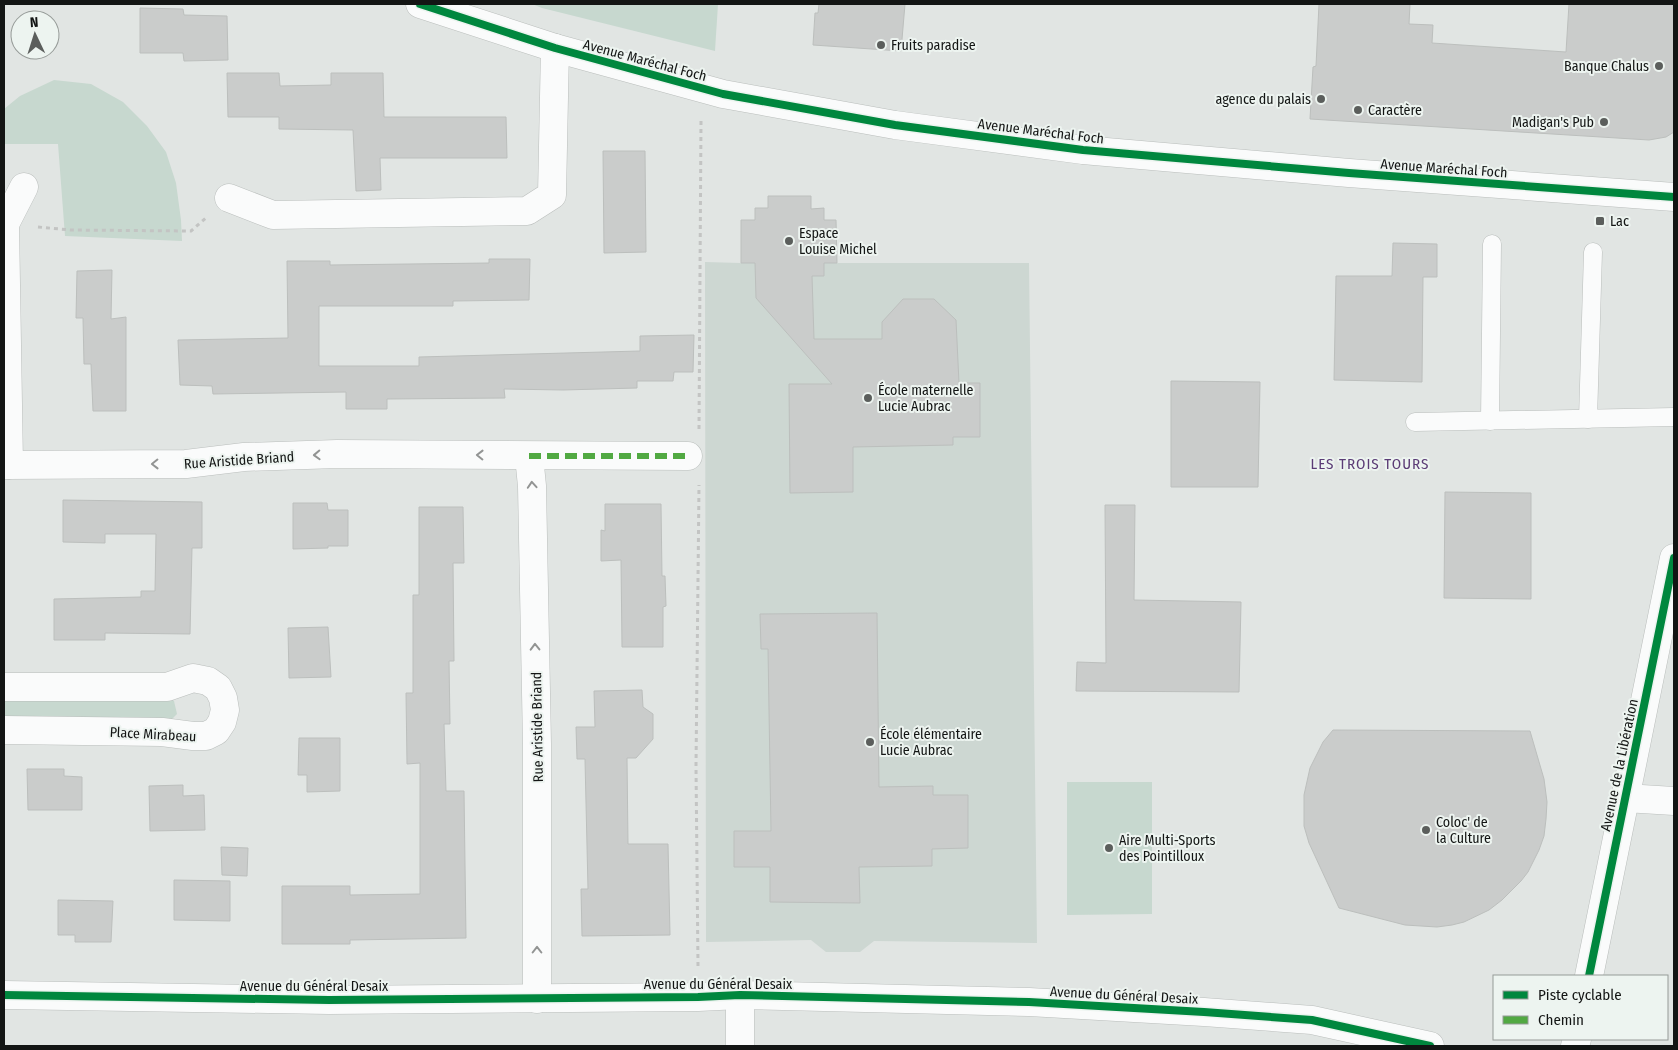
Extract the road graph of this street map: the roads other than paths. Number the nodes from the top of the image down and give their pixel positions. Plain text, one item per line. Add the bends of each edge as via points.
1 (420, 4) edge
2 (555, 48) junction
3 (24, 187) dead end
4 (1674, 197) edge
5 (229, 198) road end
6 (1492, 244) dead end
7 (1593, 252) dead end
8 (1674, 417) edge
9 (1588, 419) junction
10 (1490, 421) junction
11 (1415, 422) dead end
12 (694, 446) road end
13 (528, 456) junction
14 (7, 465) edge
15 (1674, 558) edge
16 (4, 687) edge
17 (4, 730) edge
18 (1625, 798) junction
19 (1674, 800) edge
20 (1590, 975) edge
21 (4, 995) edge
22 (740, 995) junction
23 (537, 999) junction
24 (740, 1046) edge
25 (1430, 1046) edge

1 - 2 street, Avenue Maréchal Foch
2 - 4 street, Avenue Maréchal Foch via 723,94 895,125 1083,150
2 - 5 street via 552,195 527,211 273,214
3 - 14 street, Rue Aristide Briand via 6,224
6 - 10 lane
7 - 9 lane
8 - 9 lane
9 - 10 lane
10 - 11 lane
12 - 13 street, Rue Aristide Briand
13 -> 14 street, Rue Aristide Briand via 337,454 244,457 186,464
23 -> 13 street, Rue Aristide Briand via 537,744 532,486
15 - 18 street, Avenue de la Libération
16 - 17 street, Place Mirabeau via 167,688 193,678 208,681 218,688 225,710 216,731 206,736 162,732
18 - 19 street
18 - 20 street, Avenue de la Libération
21 - 23 street, Avenue du Général Desaix via 329,1000
22 - 23 street, Avenue du Général Desaix
22 - 24 street
22 - 25 street, Avenue du Général Desaix via 1029,1002 1204,1012 1312,1020

